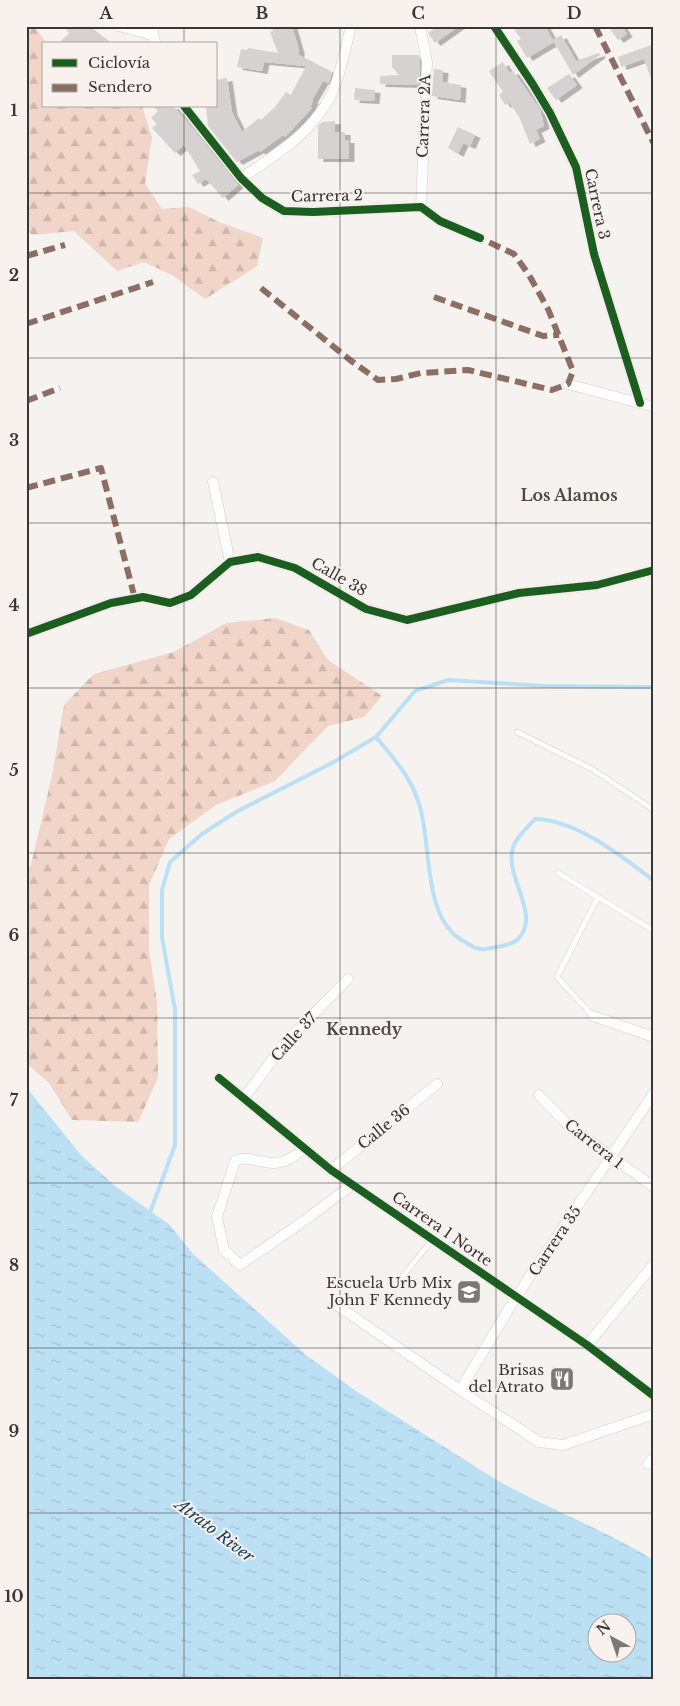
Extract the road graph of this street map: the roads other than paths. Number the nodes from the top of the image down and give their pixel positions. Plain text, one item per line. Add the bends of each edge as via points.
1 (119, 26) edge
2 (351, 26) edge
3 (420, 26) edge
4 (494, 26) edge
5 (154, 35) edge
6 (186, 108) edge
7 (241, 178) junction
8 (421, 207) junction
9 (480, 238) dead end
10 (568, 384) dead end
11 (640, 403) junction
12 (654, 406) edge
13 (213, 482) dead end
14 (230, 562) junction
15 (654, 570) edge
16 (26, 634) edge
17 (517, 732) dead end
18 (654, 810) edge
19 (558, 873) dead end
20 (598, 897) junction
21 (654, 931) edge
22 (348, 979) dead end
23 (594, 1016) joint
24 (654, 1037) edge
25 (219, 1078) dead end
26 (437, 1084) dead end
27 (654, 1093) edge
28 (539, 1095) dead end
29 (244, 1098) junction
30 (305, 1148) junction
31 (612, 1158) junction
32 (331, 1170) junction
33 (352, 1185) junction
34 (654, 1187) edge
35 (432, 1240) junction
36 (654, 1264) edge
37 (516, 1297) junction
38 (383, 1301) dead end
39 (335, 1304) dead end
40 (587, 1345) junction
41 (460, 1390) junction
42 (654, 1396) edge
43 (654, 1414) edge

1 - 5 street
2 - 7 street via 335,86 320,114 284,151
3 - 8 street, Carrera 2A via 426,62
4 - 11 street, Carrera 3 via 550,113 576,167 594,254
6 - 7 street, Carrera 2
7 - 8 street, Carrera 2 via 262,198 284,211
8 - 9 street via 440,221
10 - 11 street
11 - 12 street
13 - 14 street
14 - 15 street, Calle 38 via 258,557 295,568 366,609 407,620 519,593 597,585
14 - 16 street via 191,595 170,603 143,597 110,603
17 - 18 lane via 592,768
19 - 20 lane
20 - 21 lane
20 - 23 lane via 556,977
22 - 29 street, Calle 37 via 284,1044
23 - 24 street
25 - 29 street, Carrera 1 Norte
26 - 32 street, Calle 36
27 - 31 street, Carrera 35
28 - 31 street, Carrera 1 via 571,1128
29 - 30 street, Carrera 1 Norte
30 - 32 street, Carrera 1 Norte
30 - 33 street via 292,1158 275,1164 240,1158 235,1161 217,1218 224,1250 240,1265
31 - 34 street, Carrera 1
31 - 37 street, Carrera 35
32 - 33 street, Carrera 1 Norte
33 - 35 street, Carrera 1 Norte
35 - 37 street, Carrera 1 Norte
35 - 38 lane
36 - 40 street
37 - 40 street, Carrera 1 Norte
37 - 41 street, Carrera 35
39 - 41 street
40 - 42 street, Carrera 1 Norte
41 - 43 street via 539,1442 562,1445

